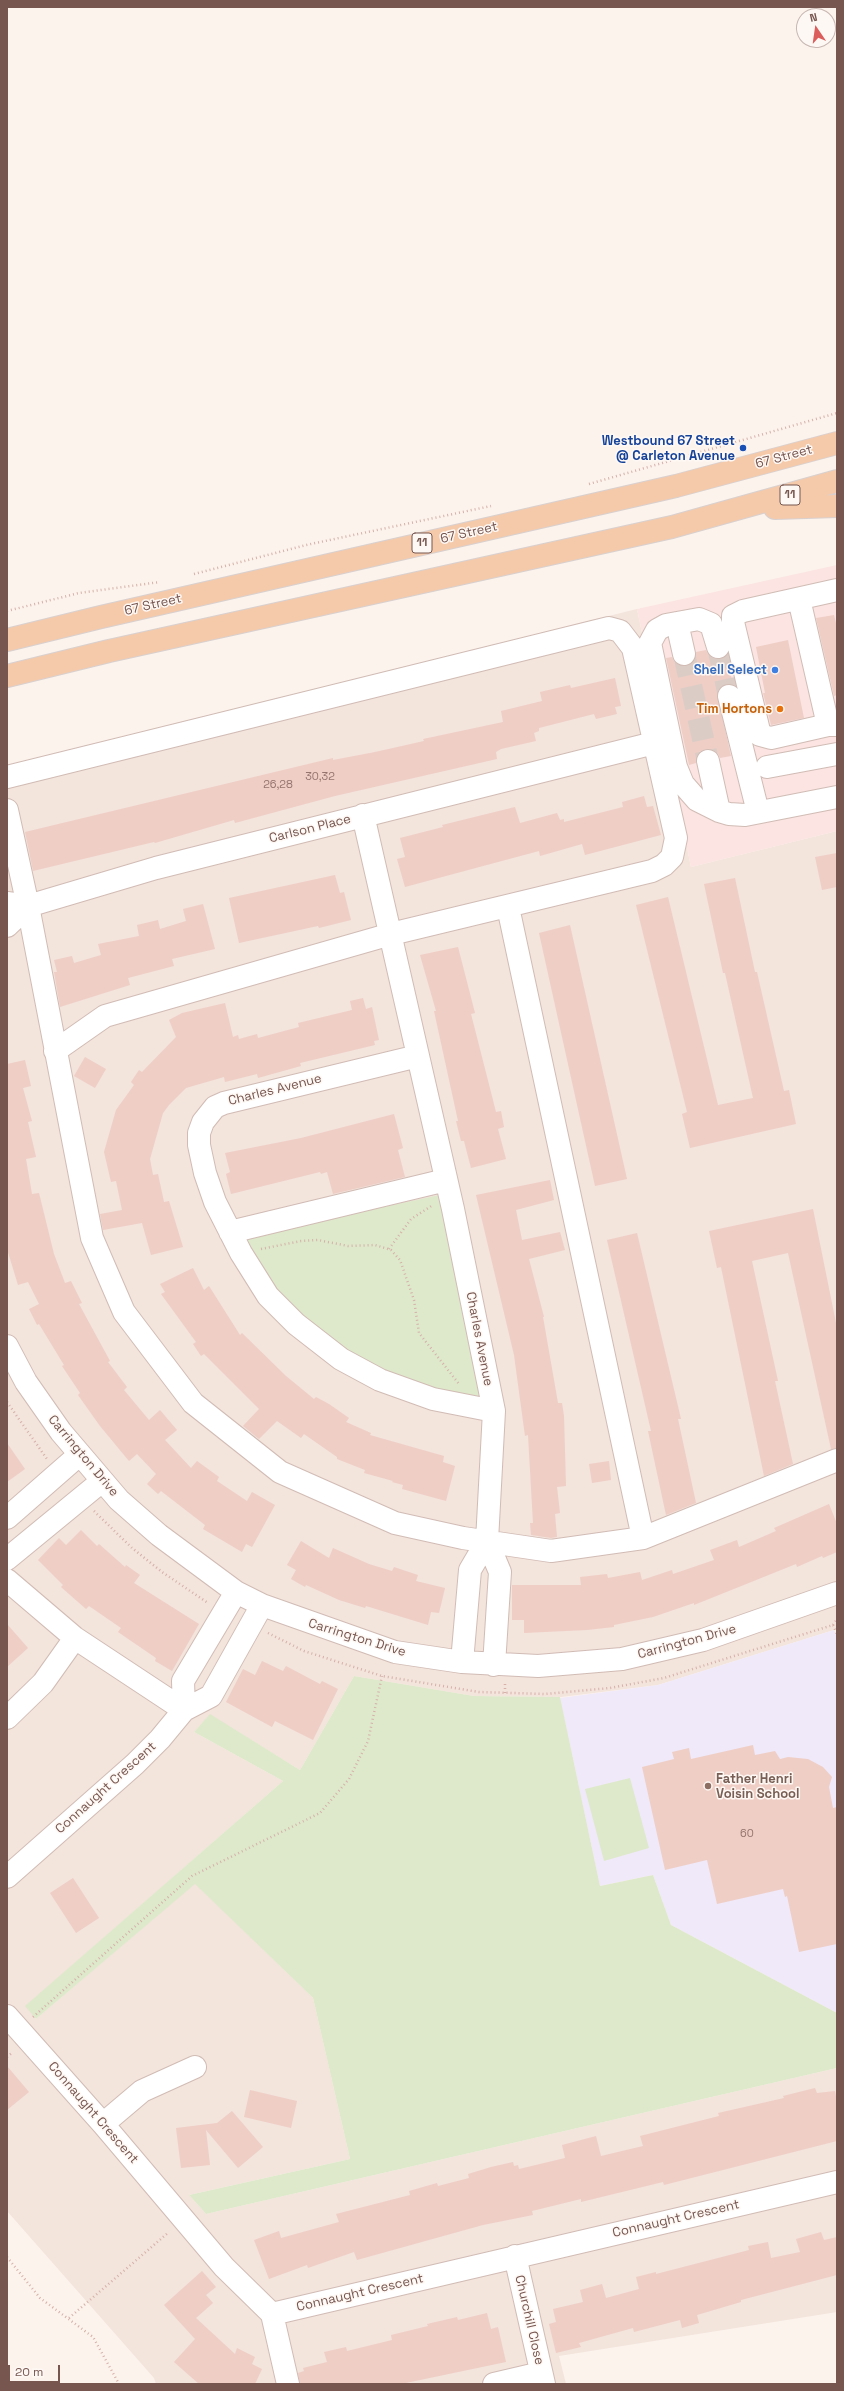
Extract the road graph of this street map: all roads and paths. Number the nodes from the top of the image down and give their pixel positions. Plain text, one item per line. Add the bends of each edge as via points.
1 (837, 413) edge
2 (837, 443) edge
3 (837, 481) edge
4 (582, 486) dead end
5 (498, 505) dead end
6 (837, 506) edge
7 (744, 509) junction
8 (191, 575) dead end
9 (168, 581) dead end
10 (837, 590) edge
11 (799, 598) junction
12 (7, 611) edge
13 (677, 623) junction
14 (7, 640) edge
15 (718, 647) tunnel mouth
16 (684, 654) tunnel mouth
17 (7, 676) edge
18 (729, 696) tunnel mouth
19 (833, 725) edge
20 (654, 743) junction
21 (837, 745) edge
22 (837, 754) edge
23 (708, 761) tunnel mouth
24 (767, 767) dead end
25 (837, 767) edge
26 (7, 777) edge
27 (837, 797) edge
28 (7, 810) edge
29 (719, 811) junction
30 (758, 812) junction
31 (363, 815) junction
32 (18, 904) edge
33 (508, 907) junction
34 (7, 926) edge
35 (391, 934) junction
36 (55, 1051) junction
37 (418, 1056) junction
38 (448, 1190) junction
39 (230, 1232) junction
40 (389, 1249) junction
41 (241, 1253) junction
42 (7, 1346) edge
43 (460, 1385) dead end
44 (7, 1402) edge
45 (494, 1411) junction
46 (79, 1455) junction
47 (51, 1460) dead end
48 (837, 1460) edge
49 (102, 1481) junction
50 (92, 1510) dead end
51 (7, 1518) edge
52 (643, 1538) junction
53 (487, 1541) junction
54 (7, 1559) edge
55 (7, 1580) edge
56 (236, 1592) junction
57 (837, 1593) edge
58 (214, 1603) dead end
59 (262, 1605) junction
60 (837, 1619) edge
61 (833, 1625) dead end
62 (75, 1638) junction
63 (462, 1662) junction
64 (500, 1673) junction
65 (382, 1676) dead end
66 (505, 1692) dead end
67 (184, 1710) junction
68 (7, 1718) edge
69 (7, 1877) edge
70 (7, 2016) edge
71 (30, 2020) dead end
72 (195, 2066) dead end
73 (103, 2124) junction
74 (837, 2182) edge
75 (183, 2220) junction
76 (515, 2256) junction
77 (7, 2257) edge
78 (272, 2314) junction
79 (69, 2318) junction
80 (543, 2379) edge
81 (119, 2384) edge
82 (288, 2384) edge
83 (494, 2384) edge

1 - 4 path
2 - 14 main road, 67 Street / 11 via 676,486
3 - 7 main road, 11
5 - 8 path via 306,545
6 - 7 main road
7 - 17 main road, 11
9 - 12 path via 79,594
10 - 11 street
11 - 19 street
11 - 19 street via 737,613 734,616 760,734 771,738
13 - 15 street via 706,620 713,630
13 - 16 street
13 - 29 street via 657,630 650,643 676,767 683,784 697,800
18 - 30 street
20 - 26 street via 633,648 620,631 609,628
20 - 31 street, Carlson Place
20 - 33 street via 676,838 672,857 664,865 652,870
21 - 22 street
22 - 24 street
22 - 25 street
23 - 29 street
27 - 30 street
28 - 32 street
29 - 30 street via 745,814
31 - 32 street, Carlson Place
31 - 35 street, Charles Avenue
32 - 34 street, Carlson Place
32 - 36 street
33 - 35 street
33 - 52 street
35 - 36 street via 105,1016
35 - 37 street, Charles Avenue
36 - 53 street via 92,1238 124,1312 193,1403 280,1472 395,1523
37 - 38 street, Charles Avenue
37 - 39 street, Charles Avenue via 224,1102 216,1107 203,1122 199,1133 199,1145 205,1173
38 - 39 street
38 - 40 path via 411,1219
38 - 45 street, Charles Avenue
39 - 41 street, Charles Avenue
40 - 41 path via 375,1244 348,1246 318,1240
40 - 43 path via 400,1260 414,1300 419,1333
41 - 45 street, Charles Avenue via 268,1296 296,1324 341,1359 380,1380 433,1399
42 - 46 street, Carrington Drive via 42,1407
44 - 47 path via 28,1435 47,1459
45 - 53 street, Charles Avenue
46 - 49 street, Carrington Drive
46 - 51 street
48 - 52 street
49 - 54 street
49 - 56 street, Carrington Drive via 159,1535
50 - 58 path via 162,1572 203,1600
52 - 53 street via 551,1551
53 - 63 street, Charles Avenue via 470,1570
53 - 64 street, Charles Avenue via 500,1572
55 - 62 street
56 - 59 street, Carrington Drive
56 - 67 street via 183,1681
57 - 64 street, Carrington Drive via 704,1640 637,1656 538,1666
59 - 63 street, Carrington Drive via 395,1652
59 - 67 street, Connaught Crescent via 210,1696
60 - 61 path
62 - 67 street
62 - 68 street via 43,1683
63 - 64 street, Carrington Drive
64 - 66 path
65 - 71 path via 368,1741 349,1779 320,1813 192,1876
67 - 69 street, Connaught Crescent via 135,1764
70 - 73 street, Connaught Crescent
72 - 73 street via 142,2092
73 - 75 street, Connaught Crescent
74 - 76 street, Connaught Crescent
75 - 78 street, Connaught Crescent via 224,2267
75 - 79 path
76 - 78 street, Connaught Crescent
76 - 80 street, Churchill Close
77 - 79 path via 40,2298
78 - 82 street
79 - 81 path via 93,2337
80 - 83 street

